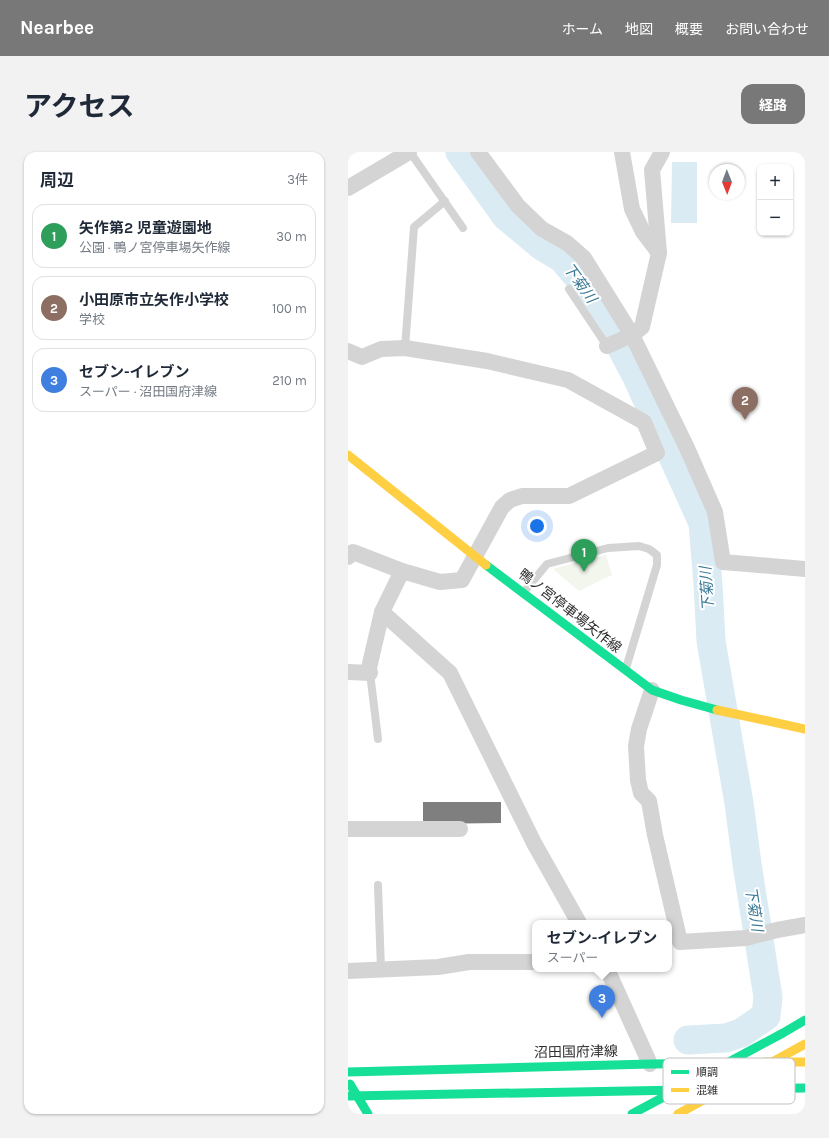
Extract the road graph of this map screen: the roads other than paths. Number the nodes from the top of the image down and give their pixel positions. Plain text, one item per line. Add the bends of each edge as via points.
1 (409, 152) edge
2 (478, 152) edge
3 (622, 152) edge
4 (662, 152) edge
5 (348, 188) edge
6 (444, 202) junction
7 (463, 228) dead end
8 (659, 253) junction
9 (569, 289) dead end
10 (628, 337) junction
11 (607, 346) joint
12 (405, 348) junction
13 (348, 350) edge
14 (348, 455) edge
15 (350, 551) edge
16 (475, 556) junction
17 (805, 569) edge
18 (402, 571) junction
19 (523, 592) junction
20 (382, 612) junction
21 (625, 670) junction
22 (348, 672) edge
23 (370, 673) junction
24 (652, 690) junction
25 (805, 729) edge
26 (378, 739) dead end
27 (348, 829) edge
28 (460, 830) dead end
29 (378, 885) dead end
30 (577, 920) edge
31 (805, 925) edge
32 (532, 962) edge
33 (381, 970) junction
34 (348, 971) edge
35 (608, 972) edge
36 (805, 1020) edge
37 (805, 1044) edge
38 (735, 1058) edge
39 (780, 1058) edge
40 (795, 1062) edge
41 (805, 1062) edge
42 (650, 1064) junction
43 (663, 1064) edge
44 (348, 1072) edge
45 (348, 1080) edge
46 (795, 1088) edge
47 (805, 1088) edge
48 (663, 1090) edge
49 (353, 1095) edge
50 (663, 1097) edge
51 (696, 1104) edge
52 (368, 1114) edge
53 (632, 1114) edge
54 (678, 1114) edge

1 - 5 street
1 - 6 lane
2 - 10 street via 518,206 542,229 567,243 584,258
3 - 8 street via 632,209 643,232
4 - 8 street via 652,170
6 - 7 lane
6 - 12 lane via 414,227
8 - 10 street via 642,327
9 - 11 lane
10 - 11 street
10 - 17 street via 687,448 715,512 723,562
12 - 13 street via 381,349 362,357
12 - 16 street via 487,361 568,380 644,422 657,453 570,496 522,496 510,500 502,507
14 - 16 main road, 鴨ノ宮停車場矢作線
15 - 18 street
16 - 18 street via 462,580 440,582
16 - 19 main road, 鴨ノ宮停車場矢作線
18 - 20 street
19 - 21 main road, 鴨ノ宮停車場矢作線
19 - 21 lane via 546,564 608,548 639,546 657,555 657,565
20 - 23 street
20 - 30 street via 450,673 534,843
21 - 24 main road, 鴨ノ宮停車場矢作線
22 - 23 street
23 - 26 lane
24 - 25 main road, 鴨ノ宮停車場矢作線 via 718,710
24 - 31 street via 636,746 638,780 641,794 649,801 680,942 746,938
27 - 28 street
29 - 33 lane
32 - 33 street via 469,962 438,967
33 - 34 street
35 - 42 street
36 - 38 main road, bridge
37 - 39 main road, bridge
40 - 41 main road, 沼田国府津線
42 - 43 main road, 沼田国府津線
42 - 44 main road, 沼田国府津線
45 - 49 main road
46 - 47 main road
48 - 49 main road
49 - 52 main road
50 - 53 main road, bridge
51 - 54 main road, bridge

